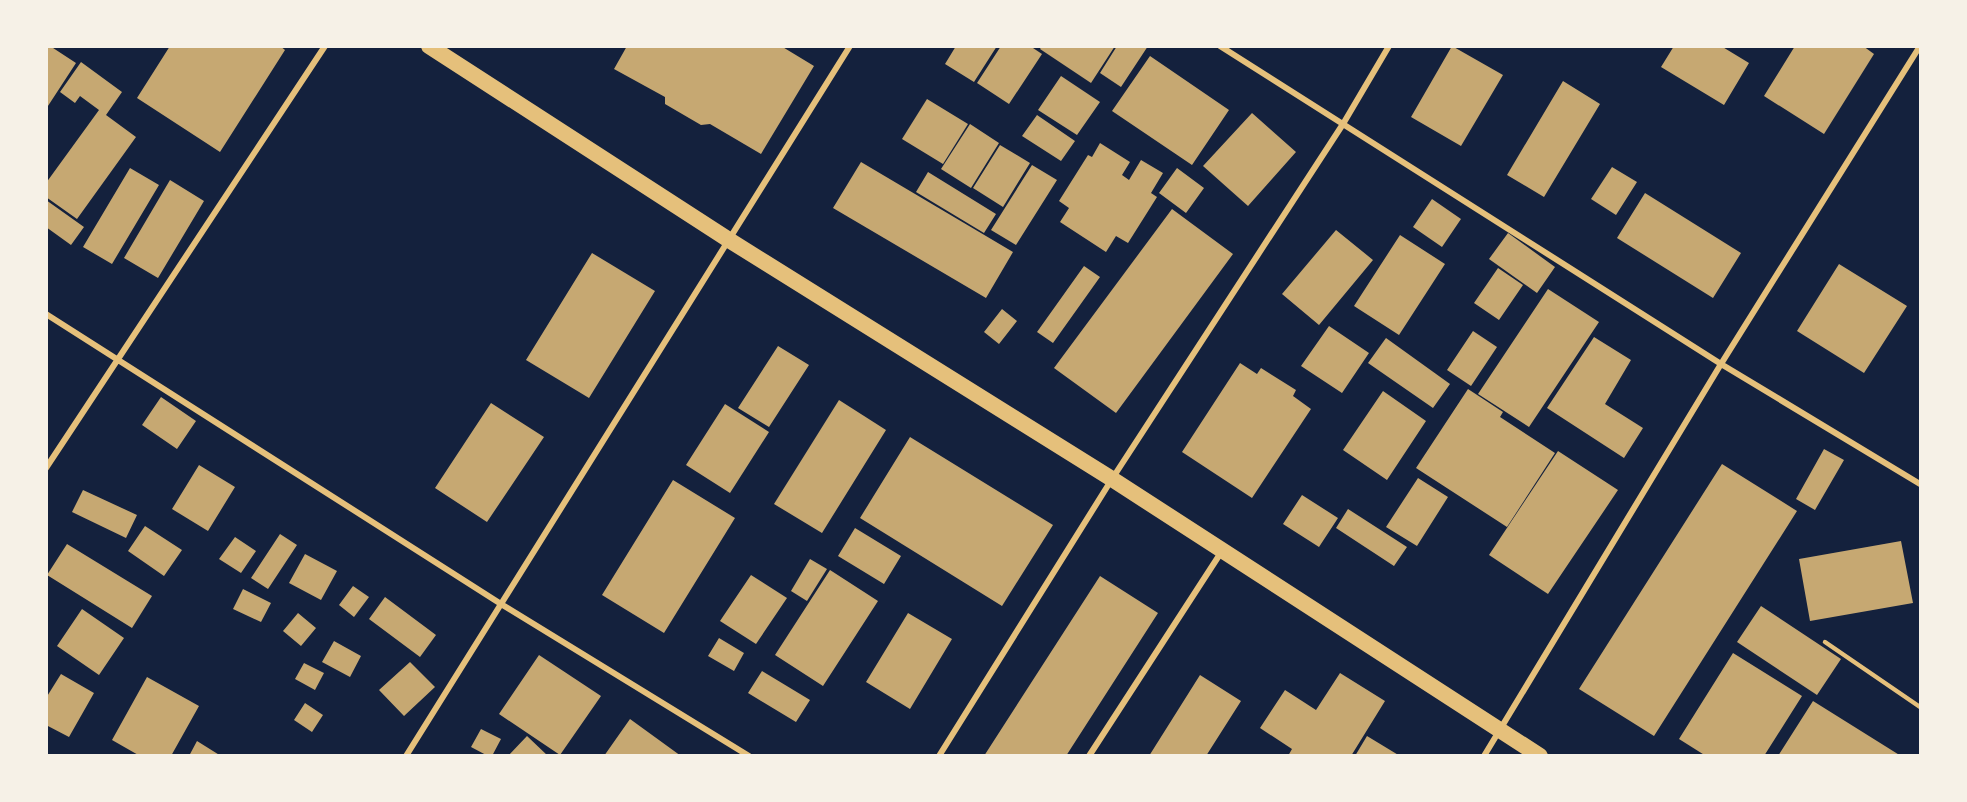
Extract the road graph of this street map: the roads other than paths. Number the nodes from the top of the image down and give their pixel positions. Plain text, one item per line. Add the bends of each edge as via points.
1 (326, 46) edge
2 (429, 46) edge
3 (850, 46) edge
4 (1220, 46) edge
5 (1389, 46) edge
6 (1920, 46) edge
7 (1343, 124) junction
8 (729, 240) junction
9 (46, 314) edge
10 (118, 360) junction
11 (1721, 364) junction
12 (46, 468) edge
13 (1112, 479) junction
14 (1920, 484) edge
15 (1222, 551) junction
16 (501, 604) junction
17 (1824, 642) dead end
18 (1920, 707) edge
19 (1500, 731) junction
20 (406, 756) edge
21 (749, 756) edge
22 (939, 756) edge
23 (1089, 756) edge
24 (1484, 756) edge
25 (1540, 756) edge

1 - 10 street
2 - 8 highway
3 - 8 street
4 - 7 street
5 - 7 street
6 - 11 street
7 - 11 street
7 - 13 street
8 - 13 highway
8 - 16 street
9 - 10 street
10 - 12 street
10 - 16 street
11 - 14 street
11 - 19 street
13 - 15 highway
13 - 22 street
15 - 19 highway
15 - 23 street
16 - 20 street
16 - 21 street
17 - 18 lane
19 - 24 street
19 - 25 highway

